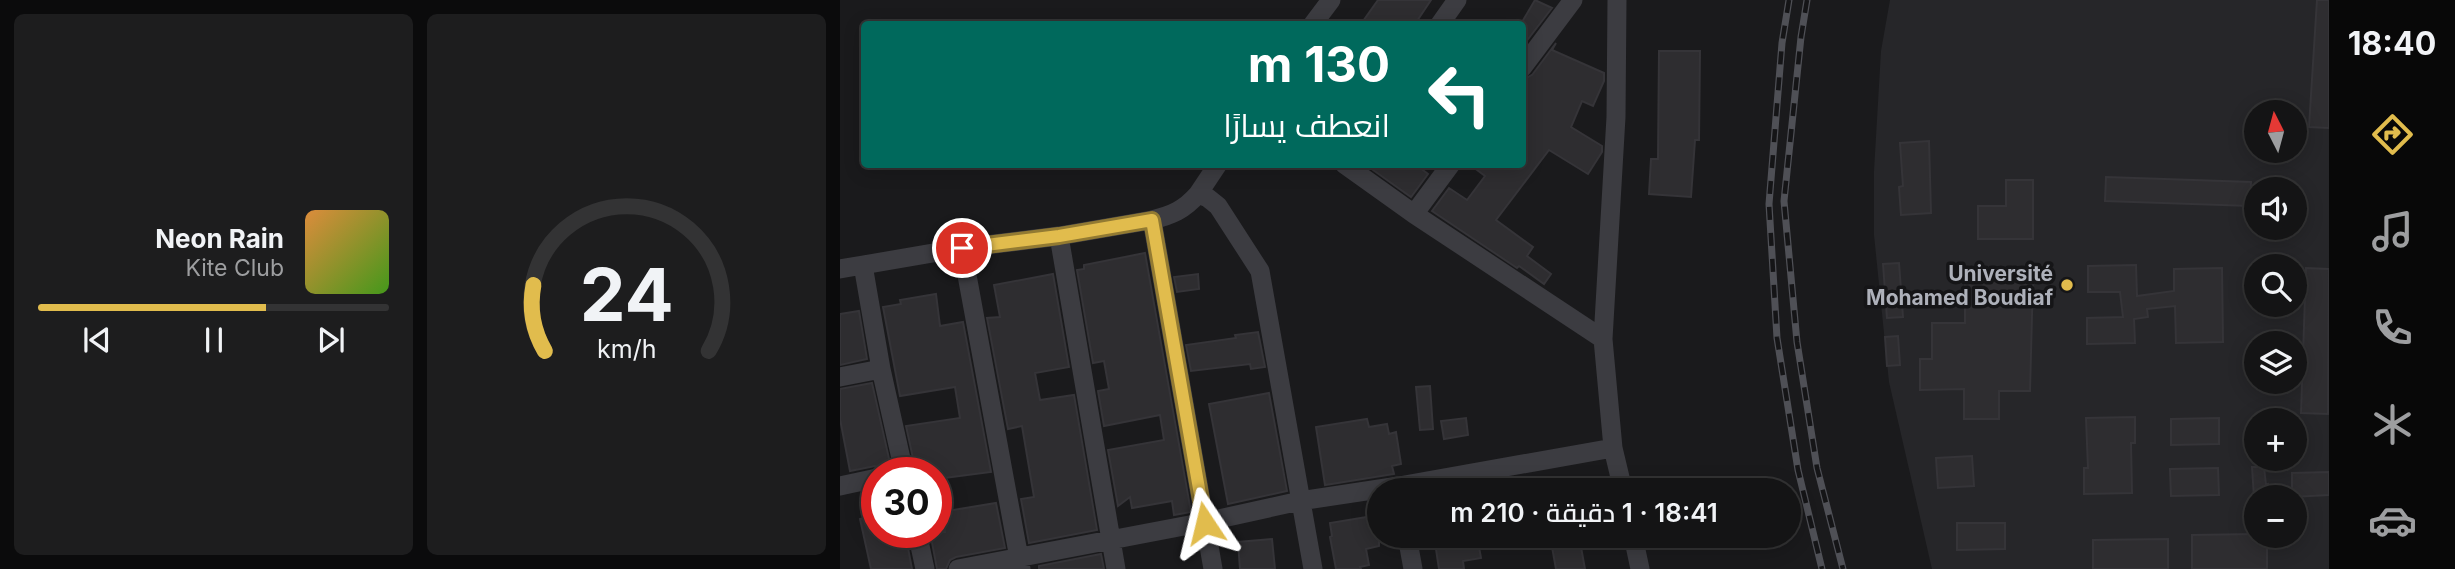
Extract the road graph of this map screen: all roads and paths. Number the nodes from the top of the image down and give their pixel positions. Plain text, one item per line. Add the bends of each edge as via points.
1 (1331, 0) edge
2 (1457, 0) edge
3 (1573, 0) edge
4 (1617, 0) edge
5 (1315, 21) edge
6 (1442, 21) edge
7 (1526, 63) edge
8 (1214, 168) edge
9 (1349, 168) edge
10 (1448, 168) edge
11 (1198, 194) junction
12 (1414, 214) junction
13 (1152, 220) junction
14 (1059, 236) junction
15 (962, 248) junction
16 (863, 265) junction
17 (840, 269) edge
18 (1603, 339) junction
19 (881, 369) junction
20 (840, 377) edge
21 (1613, 447) junction
22 (901, 457) edge
23 (1452, 478) edge
24 (1620, 478) edge
25 (861, 481) edge
26 (840, 486) edge
27 (1367, 492) edge
28 (1300, 501) junction
29 (1205, 523) junction
30 (1111, 540) junction
31 (920, 548) edge
32 (1409, 548) edge
33 (1636, 548) edge
34 (1020, 564) edge
35 (925, 569) edge
36 (958, 569) edge
37 (1116, 569) edge
38 (1213, 569) edge
39 (1313, 569) edge
40 (1413, 569) edge
41 (1640, 569) edge

1 - 5 street
2 - 6 street
3 - 7 street
4 - 18 street via 1616,117
8 - 11 street
9 - 12 street
10 - 12 street
11 - 13 street via 1174,215
11 - 28 street via 1217,206 1260,271
12 - 18 street
13 - 14 street
13 - 29 street
14 - 15 street
14 - 30 street
15 - 16 street
15 - 34 street
16 - 17 street
16 - 19 street
18 - 21 street
19 - 20 street
19 - 22 street
21 - 23 street
21 - 24 street
25 - 26 street
27 - 28 street
28 - 29 street
28 - 39 street
29 - 30 street
29 - 38 street
30 - 34 street
30 - 37 street
31 - 35 street
32 - 40 street
33 - 41 street
34 - 36 street

